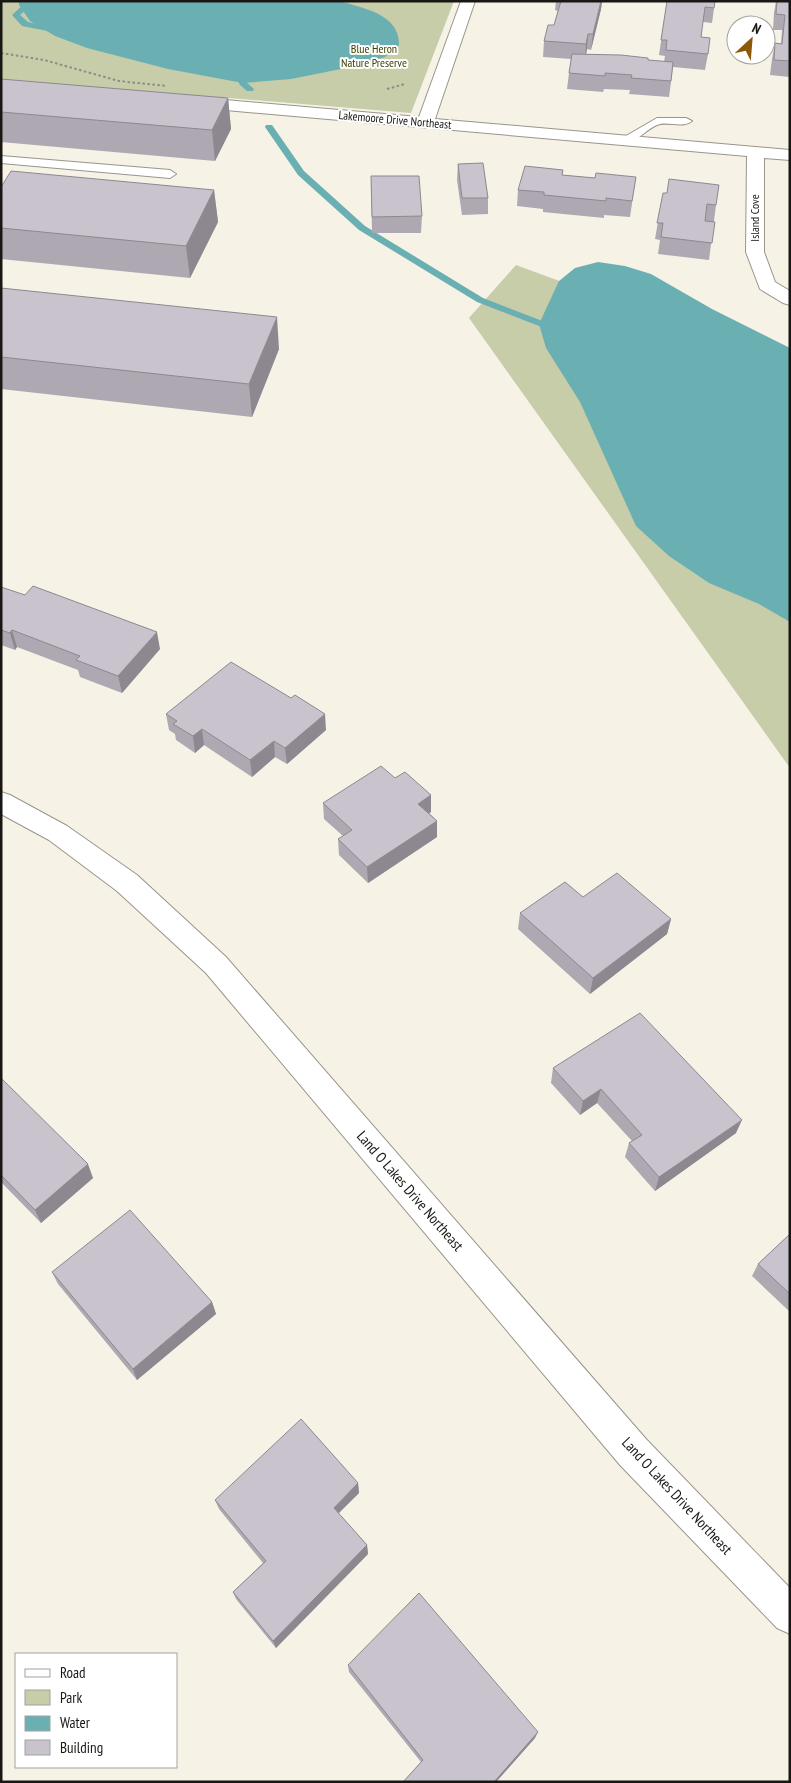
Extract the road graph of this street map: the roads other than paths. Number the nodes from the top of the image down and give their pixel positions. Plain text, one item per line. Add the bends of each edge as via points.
1 (468, 1) edge
2 (178, 101) edge
3 (686, 121) dead end
4 (425, 123) junction
5 (626, 140) junction
6 (755, 152) junction
7 (790, 155) edge
8 (1, 159) edge
9 (170, 174) dead end
10 (790, 299) edge
11 (1, 802) edge
12 (790, 1615) edge

1 - 4 street
2 - 4 street, Lakemoore Drive Northeast
3 - 5 lane via 657,121
4 - 5 street, Lakemoore Drive Northeast
5 - 6 street, Lakemoore Drive Northeast
6 - 7 street, Lakemoore Drive Northeast
6 - 10 street, Island Cove via 755,252 767,285
8 - 9 lane
11 - 12 street, Land O Lakes Drive Northeast via 58,833 127,883 216,965 633,1452

